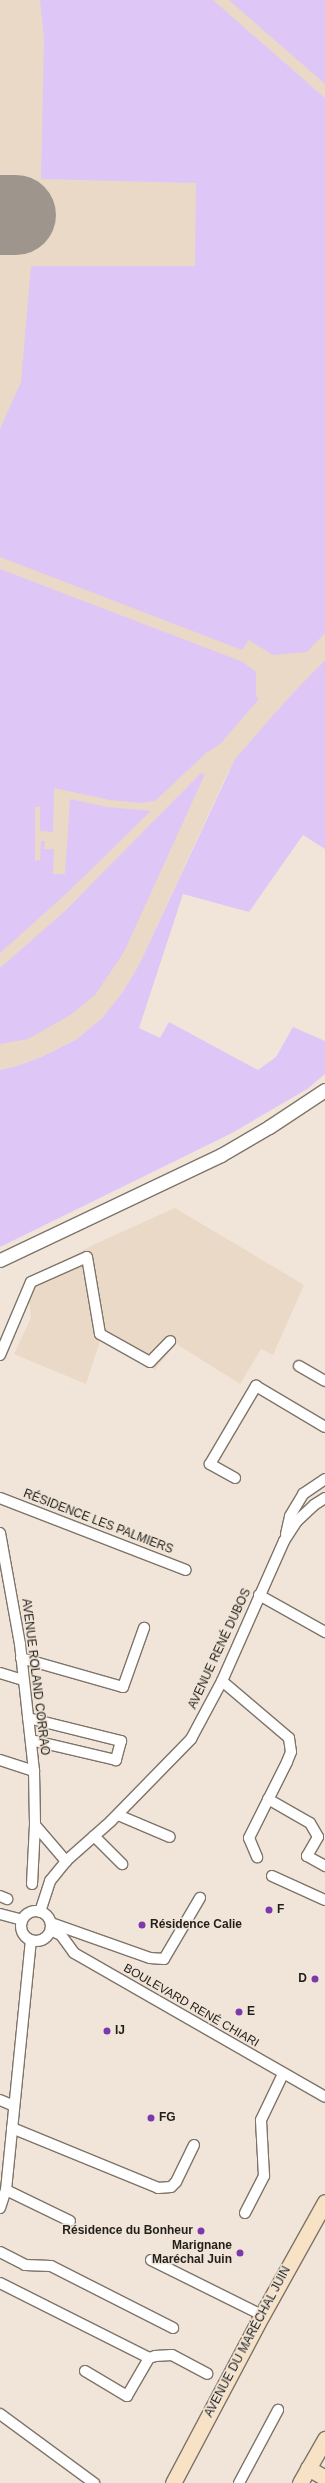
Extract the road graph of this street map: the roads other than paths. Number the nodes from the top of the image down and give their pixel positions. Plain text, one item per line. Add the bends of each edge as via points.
1 (325, 1090) edge
2 (0, 1260) edge
3 (170, 1341) dead end
4 (0, 1355) edge
5 (299, 1366) dead end
6 (325, 1381) edge
7 (325, 1428) edge
8 (235, 1478) dead end
9 (325, 1479) edge
10 (0, 1498) edge
11 (325, 1498) edge
12 (0, 1533) edge
13 (284, 1541) junction
14 (186, 1570) dead end
15 (259, 1595) junction
16 (144, 1628) dead end
17 (325, 1632) edge
18 (22, 1658) junction
19 (0, 1673) edge
20 (24, 1680) junction
21 (222, 1681) junction
22 (28, 1718) junction
23 (30, 1740) junction
24 (0, 1760) edge
25 (34, 1771) junction
26 (268, 1799) junction
27 (118, 1815) junction
28 (35, 1825) junction
29 (94, 1836) junction
30 (170, 1837) dead end
31 (257, 1857) dead end
32 (66, 1861) junction
33 (122, 1864) dead end
34 (325, 1866) edge
35 (272, 1876) dead end
36 (32, 1884) dead end
37 (200, 1898) dead end
38 (325, 1900) edge
39 (40, 1912) junction
40 (0, 1914) edge
41 (22, 1920) junction
42 (51, 1926) junction
43 (31, 1941) junction
44 (283, 2074) junction
45 (325, 2098) edge
46 (0, 2100) edge
47 (14, 2106) junction
48 (12, 2128) junction
49 (194, 2145) dead end
50 (6, 2190) junction
51 (325, 2202) edge
52 (0, 2208) edge
53 (245, 2213) dead end
54 (70, 2221) dead end
55 (0, 2252) edge
56 (150, 2260) dead end
57 (0, 2283) edge
58 (262, 2315) junction
59 (173, 2328) dead end
60 (149, 2358) junction
61 (85, 2371) dead end
62 (207, 2374) dead end
63 (278, 2410) dead end
64 (0, 2414) edge
65 (323, 2449) edge
66 (308, 2468) junction
67 (325, 2478) edge
68 (94, 2483) edge
69 (173, 2483) edge
70 (240, 2483) edge
71 (300, 2483) edge

1 - 2 street via 221,1155
3 - 4 street via 150,1362 100,1334 87,1257 31,1282
5 - 6 street
7 - 8 street via 256,1386 210,1464
9 - 13 street, AVENUE RENÉ DUBOS via 304,1494 290,1516
10 - 14 street, RÉSIDENCE LES PALMIERS
11 - 13 street, AVENUE RENÉ DUBOS via 297,1521
12 - 18 street, AVENUE ROLAND CORRAO
13 - 15 street, AVENUE RENÉ DUBOS
15 - 17 street
15 - 21 street, AVENUE RENÉ DUBOS
16 - 18 street via 123,1687
18 - 20 street, AVENUE ROLAND CORRAO
19 - 20 street
20 - 22 street, AVENUE ROLAND CORRAO
21 - 26 street via 289,1738 291,1752
21 - 27 street, AVENUE RENÉ DUBOS via 191,1739
22 - 23 street, AVENUE ROLAND CORRAO
22 - 23 street via 121,1741 116,1760
23 - 25 street, AVENUE ROLAND CORRAO
24 - 25 street
25 - 28 street, AVENUE ROLAND CORRAO
26 - 31 street via 250,1838
26 - 34 street via 310,1823 318,1837 307,1856
27 - 29 street, AVENUE RENÉ DUBOS
27 - 30 street
28 - 32 street
28 - 36 street, AVENUE ROLAND CORRAO
29 - 32 street, AVENUE RENÉ DUBOS
29 - 33 street
32 - 39 street via 50,1881
35 - 38 street
37 - 42 street via 164,1959 150,1958
39 - 41 street via 28,1913
39 - 42 street via 49,1918
40 - 41 street
41 - 43 street via 23,1935
42 - 43 street via 41,1941
42 - 44 street, BOULEVARD RENÉ CHIARI via 74,1953
43 - 47 street
44 - 45 street, BOULEVARD RENÉ CHIARI
44 - 53 street via 261,2120 264,2176
46 - 47 street
47 - 48 street
48 - 49 street via 158,2188 171,2187 176,2182
48 - 50 street
50 - 52 street
50 - 54 street
51 - 58 main road, AVENUE DU MARÉCHAL JUIN
55 - 59 street via 25,2265 51,2266
56 - 58 street
57 - 60 street
58 - 69 main road, AVENUE DU MARÉCHAL JUIN
60 - 61 street via 127,2396
60 - 62 street via 172,2355
63 - 70 street
64 - 68 street
65 - 66 main road
66 - 67 main road
66 - 71 main road

